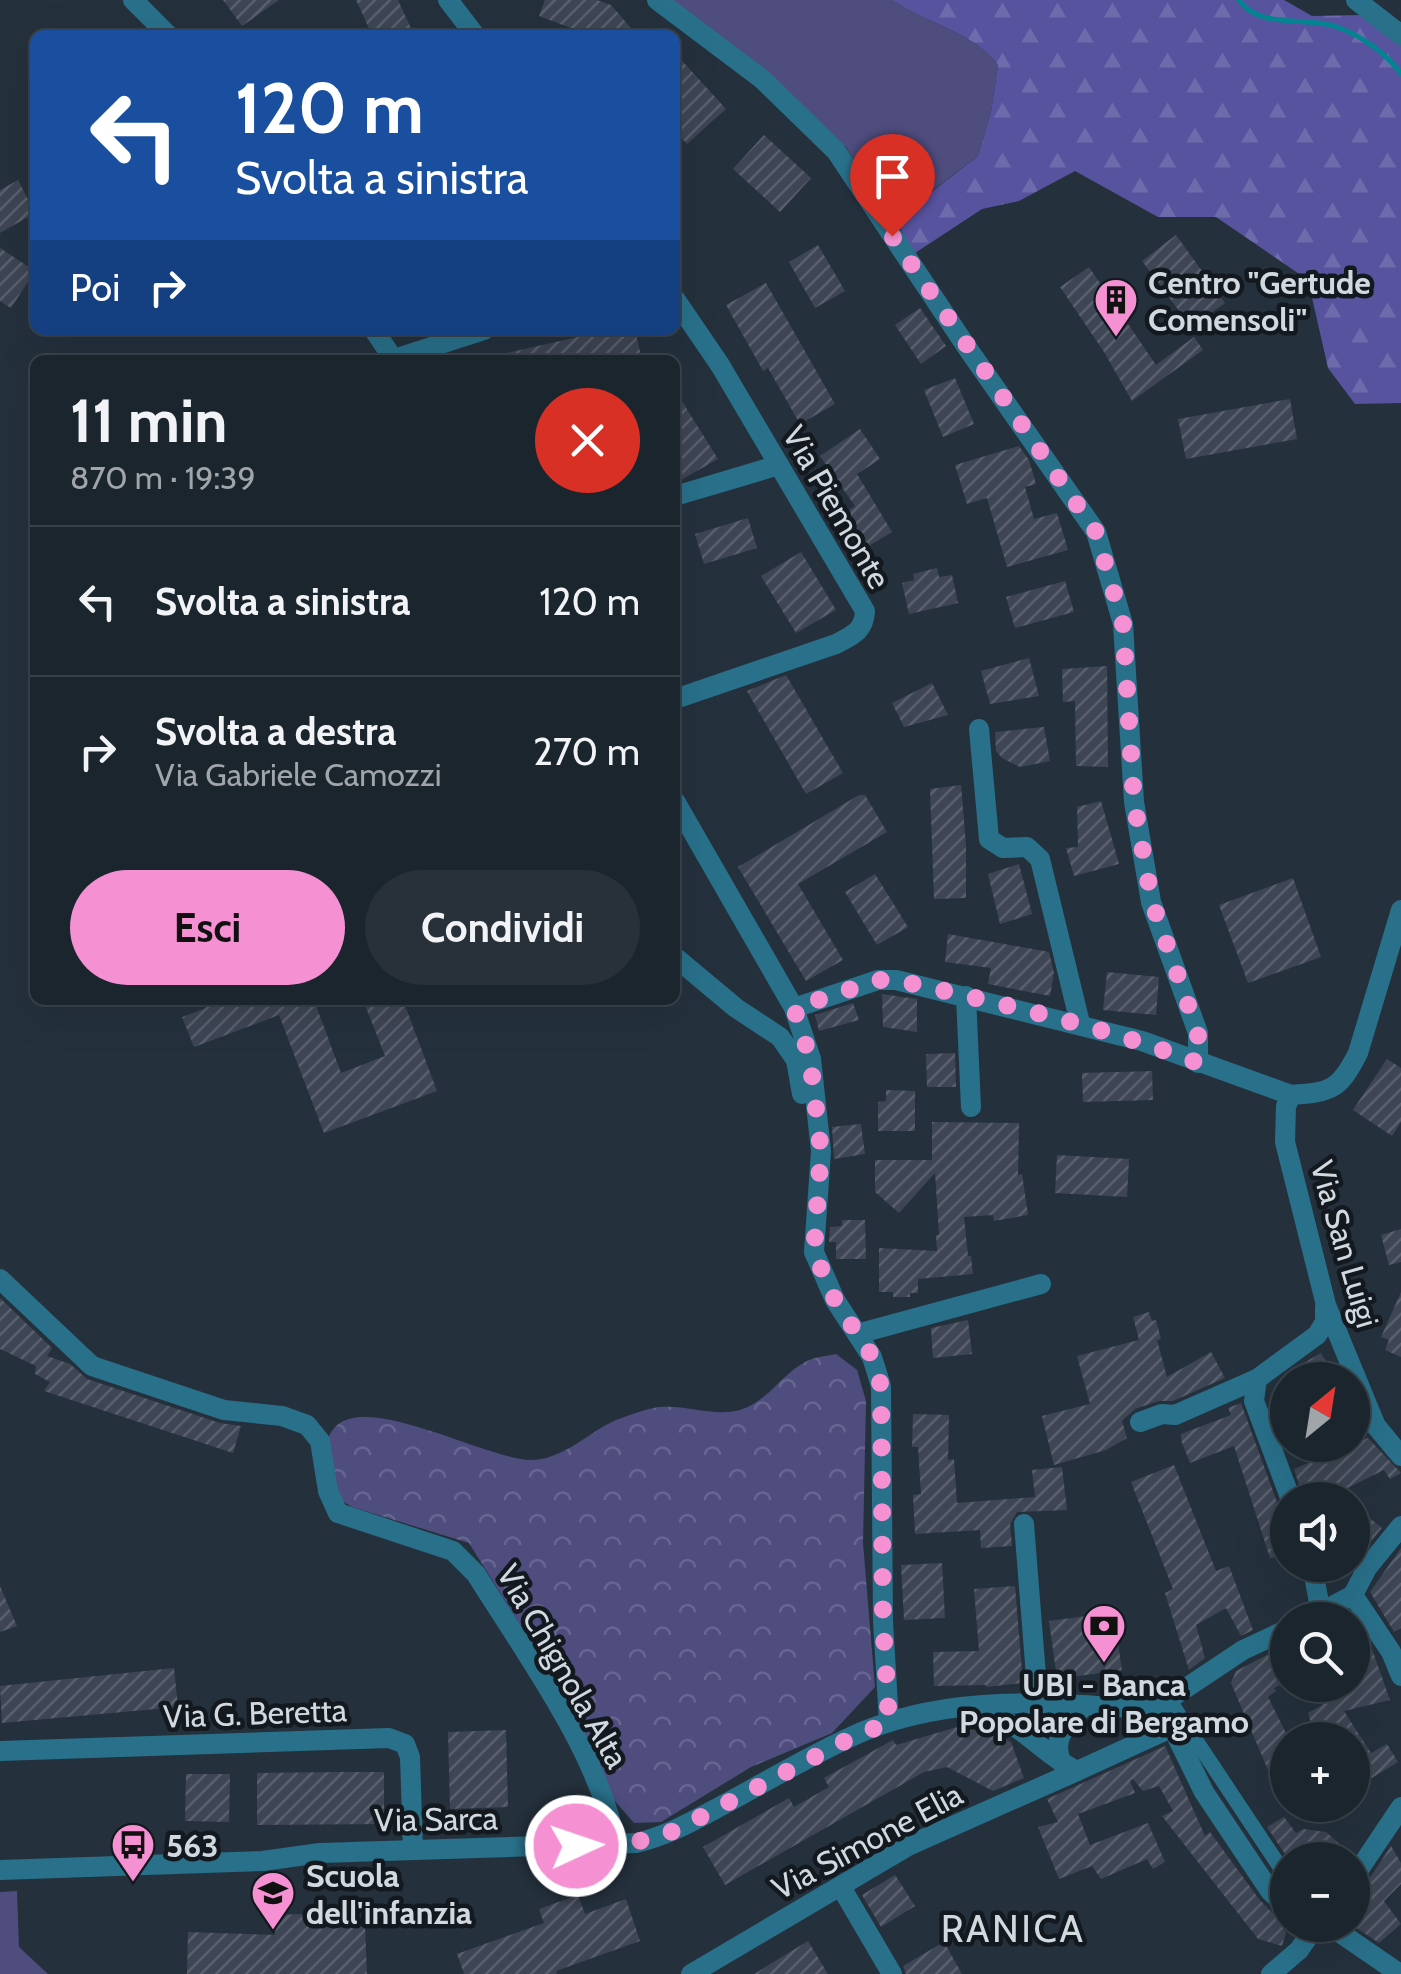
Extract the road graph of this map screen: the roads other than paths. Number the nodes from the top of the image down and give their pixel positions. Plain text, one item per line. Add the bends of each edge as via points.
1 (133, 0) edge
2 (448, 0) edge
3 (658, 0) edge
4 (1356, 0) edge
5 (163, 30) edge
6 (471, 30) edge
7 (1401, 35) edge
8 (680, 306) edge
9 (469, 335) edge
10 (409, 355) edge
11 (779, 465) junction
12 (680, 495) edge
13 (680, 697) edge
14 (979, 729) dead end
15 (680, 810) edge
16 (1401, 910) edge
17 (680, 961) edge
18 (966, 996) junction
19 (794, 1008) junction
20 (1080, 1024) junction
21 (1198, 1063) junction
22 (1291, 1095) junction
23 (970, 1107) dead end
24 (821, 1151) junction
25 (0, 1279) edge
26 (1041, 1284) dead end
27 (1326, 1304) junction
28 (857, 1334) junction
29 (1317, 1335) junction
30 (1342, 1346) junction
31 (1257, 1378) junction
32 (1140, 1422) dead end
33 (1401, 1456) edge
34 (1283, 1482) edge
35 (1024, 1524) dead end
36 (1401, 1526) edge
37 (1353, 1594) junction
38 (1339, 1602) edge
39 (1270, 1637) edge
40 (1401, 1676) edge
41 (1038, 1702) junction
42 (1161, 1705) junction
43 (964, 1706) junction
44 (1084, 1706) junction
45 (889, 1722) junction
46 (1171, 1728) junction
47 (1032, 1736) junction
48 (0, 1751) edge
49 (1069, 1767) junction
50 (1401, 1807) edge
51 (616, 1845) junction
52 (413, 1850) junction
53 (1370, 1853) edge
54 (1270, 1854) edge
55 (0, 1870) edge
56 (840, 1887) junction
57 (1270, 1891) edge
58 (1301, 1942) edge
59 (1355, 1942) edge
60 (691, 1974) edge
61 (892, 1974) edge
62 (1271, 1974) edge
63 (1400, 1974) edge

1 - 5 street
2 - 6 street
3 - 21 street via 762,79 836,151 1096,532 1123,624 1134,802 1152,902 1198,1033
4 - 7 street
8 - 11 street, Via Piemonte
9 - 10 street
11 - 12 street
11 - 13 street, Via Piemonte via 864,611 864,624 836,644
14 - 20 street via 989,839 1002,848 1027,847 1040,859
15 - 19 street
16 - 22 street via 1347,1074 1328,1091
17 - 24 street via 780,1037 796,1060 808,1134
18 - 19 street via 878,980
18 - 20 street
18 - 23 street
19 - 24 street via 810,1058
20 - 21 street
21 - 22 street
22 - 27 street, Via San Luigi via 1285,1142
24 - 28 street via 814,1252
25 - 51 street, Via Chignola Alta via 92,1366 224,1410 308,1425 320,1441 338,1513 453,1551 476,1574 591,1768
26 - 28 street
27 - 29 street
27 - 30 street, Via San Luigi
28 - 45 street via 881,1386
29 - 30 street
29 - 31 street
30 - 33 street, Via San Luigi via 1376,1426
31 - 32 street via 1174,1416
31 - 34 street via 1254,1401
35 - 41 street
36 - 37 street
37 - 38 street
37 - 40 street
39 - 42 street
41 - 43 street, Via Sarca
41 - 44 street, Via Sarca
41 - 47 street
42 - 44 street, Via Sarca
42 - 46 street
42 - 54 street
43 - 45 street, Via Sarca
43 - 47 street via 1008,1719
44 - 49 street via 1058,1736 1056,1748
45 - 51 street, Via Sarca via 674,1831
46 - 49 street, Via Simone Elia
46 - 57 street via 1204,1792
47 - 49 street
48 - 52 street, Via G. Beretta via 389,1738 405,1744 410,1757
49 - 56 street, Via Simone Elia
50 - 53 street
51 - 52 street, Via Sarca
52 - 55 street, Via Sarca
56 - 60 street, Via Simone Elia
56 - 61 street
58 - 62 street
59 - 63 street

